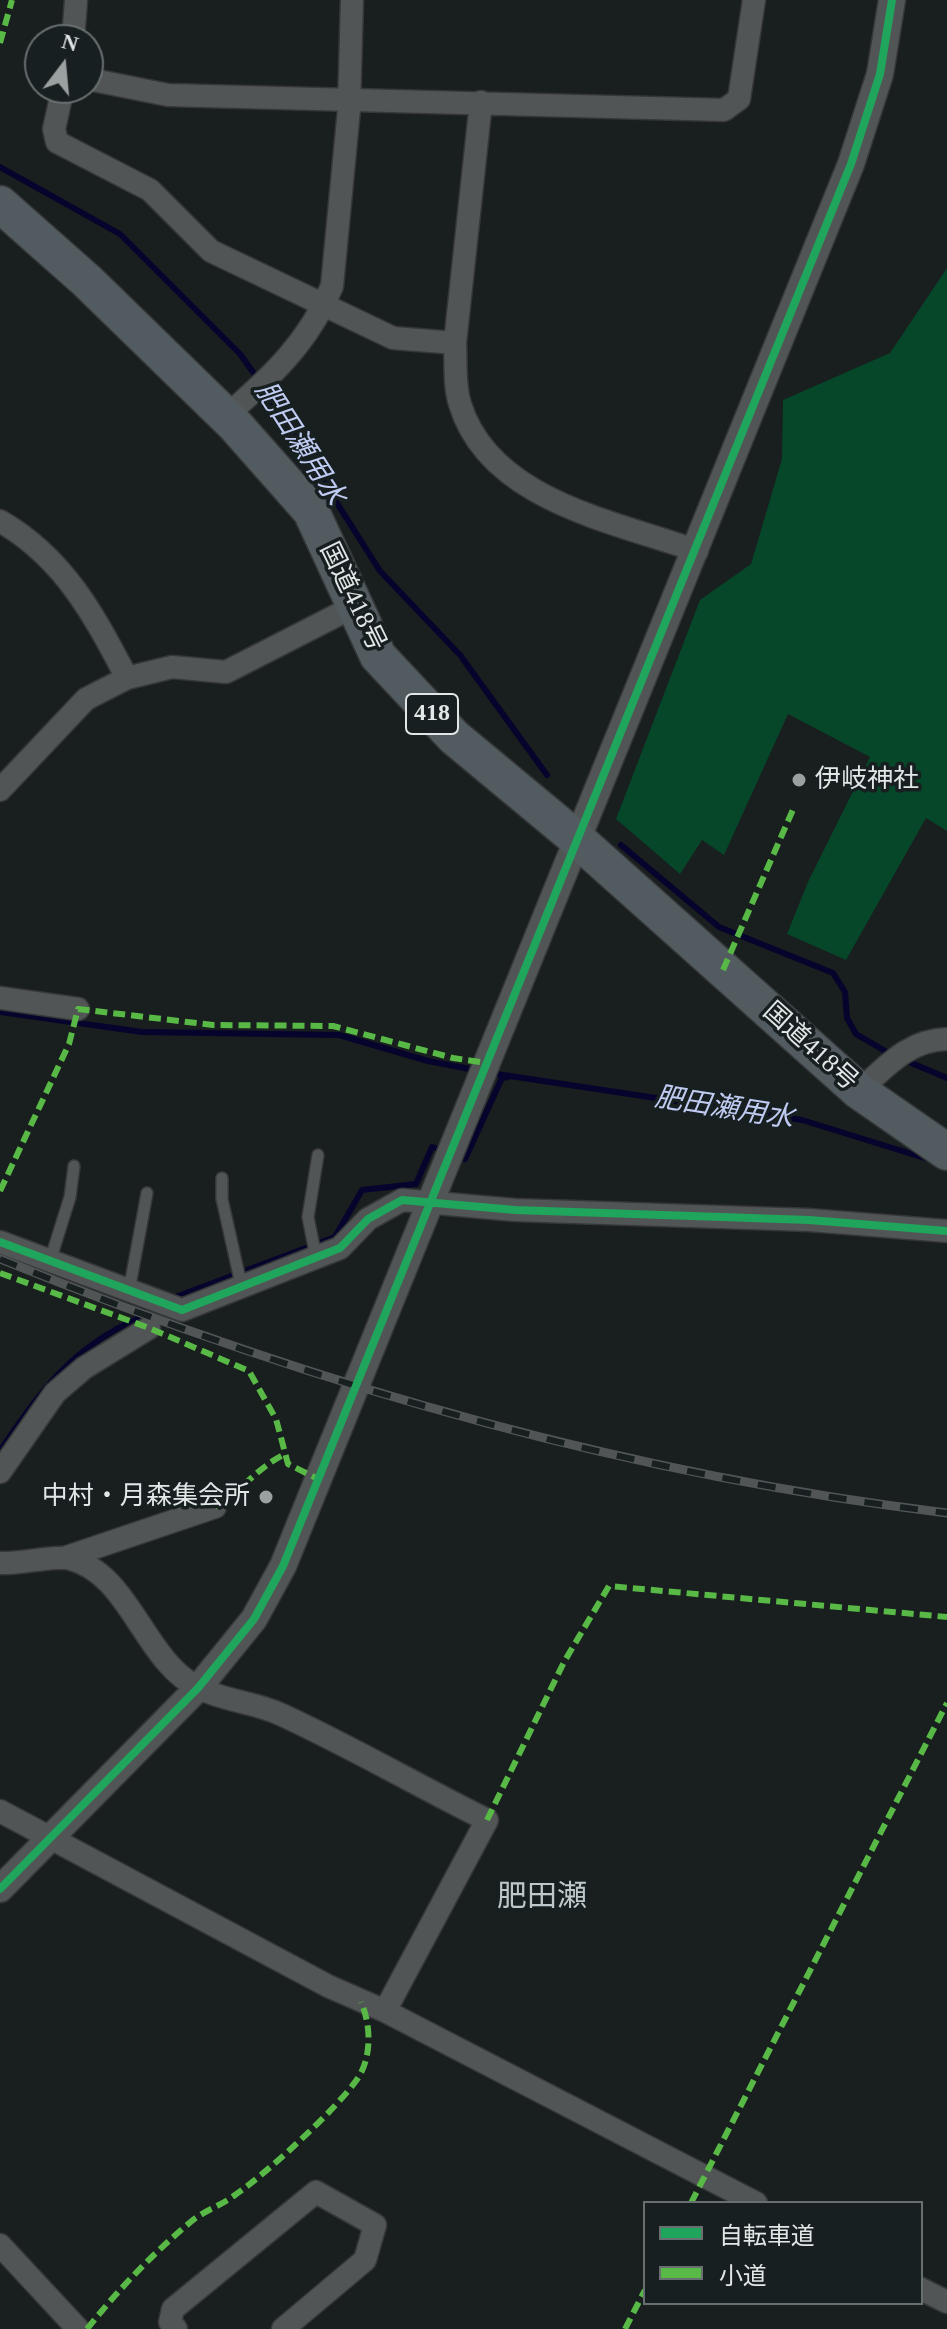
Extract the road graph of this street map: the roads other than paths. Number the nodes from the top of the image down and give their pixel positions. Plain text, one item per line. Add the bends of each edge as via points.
1 (76, 0) edge
2 (352, 0) edge
3 (754, 0) edge
4 (892, 0) edge
5 (74, 24) edge
6 (104, 82) edge
7 (349, 97) junction
8 (481, 102) junction
9 (59, 104) edge
10 (0, 204) edge
11 (324, 305) junction
12 (455, 343) junction
13 (226, 416) junction
14 (0, 521) edge
15 (697, 551) junction
16 (353, 607) junction
17 (127, 678) junction
18 (0, 790) edge
19 (578, 840) junction
20 (0, 998) edge
21 (78, 1009) dead end
22 (947, 1039) edge
23 (859, 1091) junction
24 (947, 1152) edge
25 (318, 1155) dead end
26 (74, 1166) dead end
27 (222, 1178) dead end
28 (147, 1193) dead end
29 (431, 1200) junction
30 (947, 1231) edge
31 (0, 1242) edge
32 (316, 1257) junction
33 (50, 1261) junction
34 (241, 1284) junction
35 (129, 1291) junction
36 (149, 1328) dead end
37 (0, 1472) edge
38 (215, 1507) dead end
39 (64, 1558) junction
40 (0, 1563) edge
41 (198, 1688) junction
42 (0, 1811) edge
43 (49, 1838) junction
44 (0, 1889) edge
45 (385, 2011) junction
46 (752, 2201) edge
47 (0, 2245) edge
48 (923, 2290) edge
49 (947, 2302) edge
50 (78, 2329) edge
51 (176, 2329) edge
52 (283, 2329) edge

1 - 5 street
2 - 7 street
3 - 8 street via 739,99 724,110
4 - 15 street via 880,74 851,164
6 - 7 street via 168,95
7 - 8 street
7 - 11 street via 332,286
8 - 12 street
9 - 11 street via 57,142 150,190 211,251
10 - 13 highway, 国道418号 / 418
11 - 12 street via 393,338
11 - 13 street via 283,366
12 - 15 street via 459,402 476,443 505,474 549,499
13 - 16 highway, 国道418号 / 418 via 311,511
14 - 17 street via 65,572
15 - 19 street
16 - 17 street via 226,672 172,667
16 - 19 highway, 国道418号 / 418 via 378,656 454,737
17 - 18 street via 86,699
19 - 23 highway, 国道418号 / 418
19 - 29 street
20 - 21 street
22 - 23 street via 929,1039 906,1049
23 - 24 highway, 国道418号 / 418
25 - 32 lane via 308,1217
26 - 33 lane
27 - 34 lane
28 - 35 lane
29 - 30 street via 515,1210 809,1220
29 - 32 street via 402,1200 368,1219 340,1248
29 - 41 street via 283,1566 254,1619
31 - 33 street
32 - 34 street
33 - 35 street
34 - 35 street via 182,1310
36 - 37 street via 84,1368 55,1393
38 - 39 street
39 - 40 street
39 - 41 street via 102,1574 160,1654
41 - 43 street
41 - 45 street via 278,1713 487,1820
42 - 43 street
43 - 44 street
43 - 45 street
45 - 46 street
47 - 50 street
48 - 49 street
51 - 52 street via 170,2322 173,2309 316,2192 375,2225 365,2260

